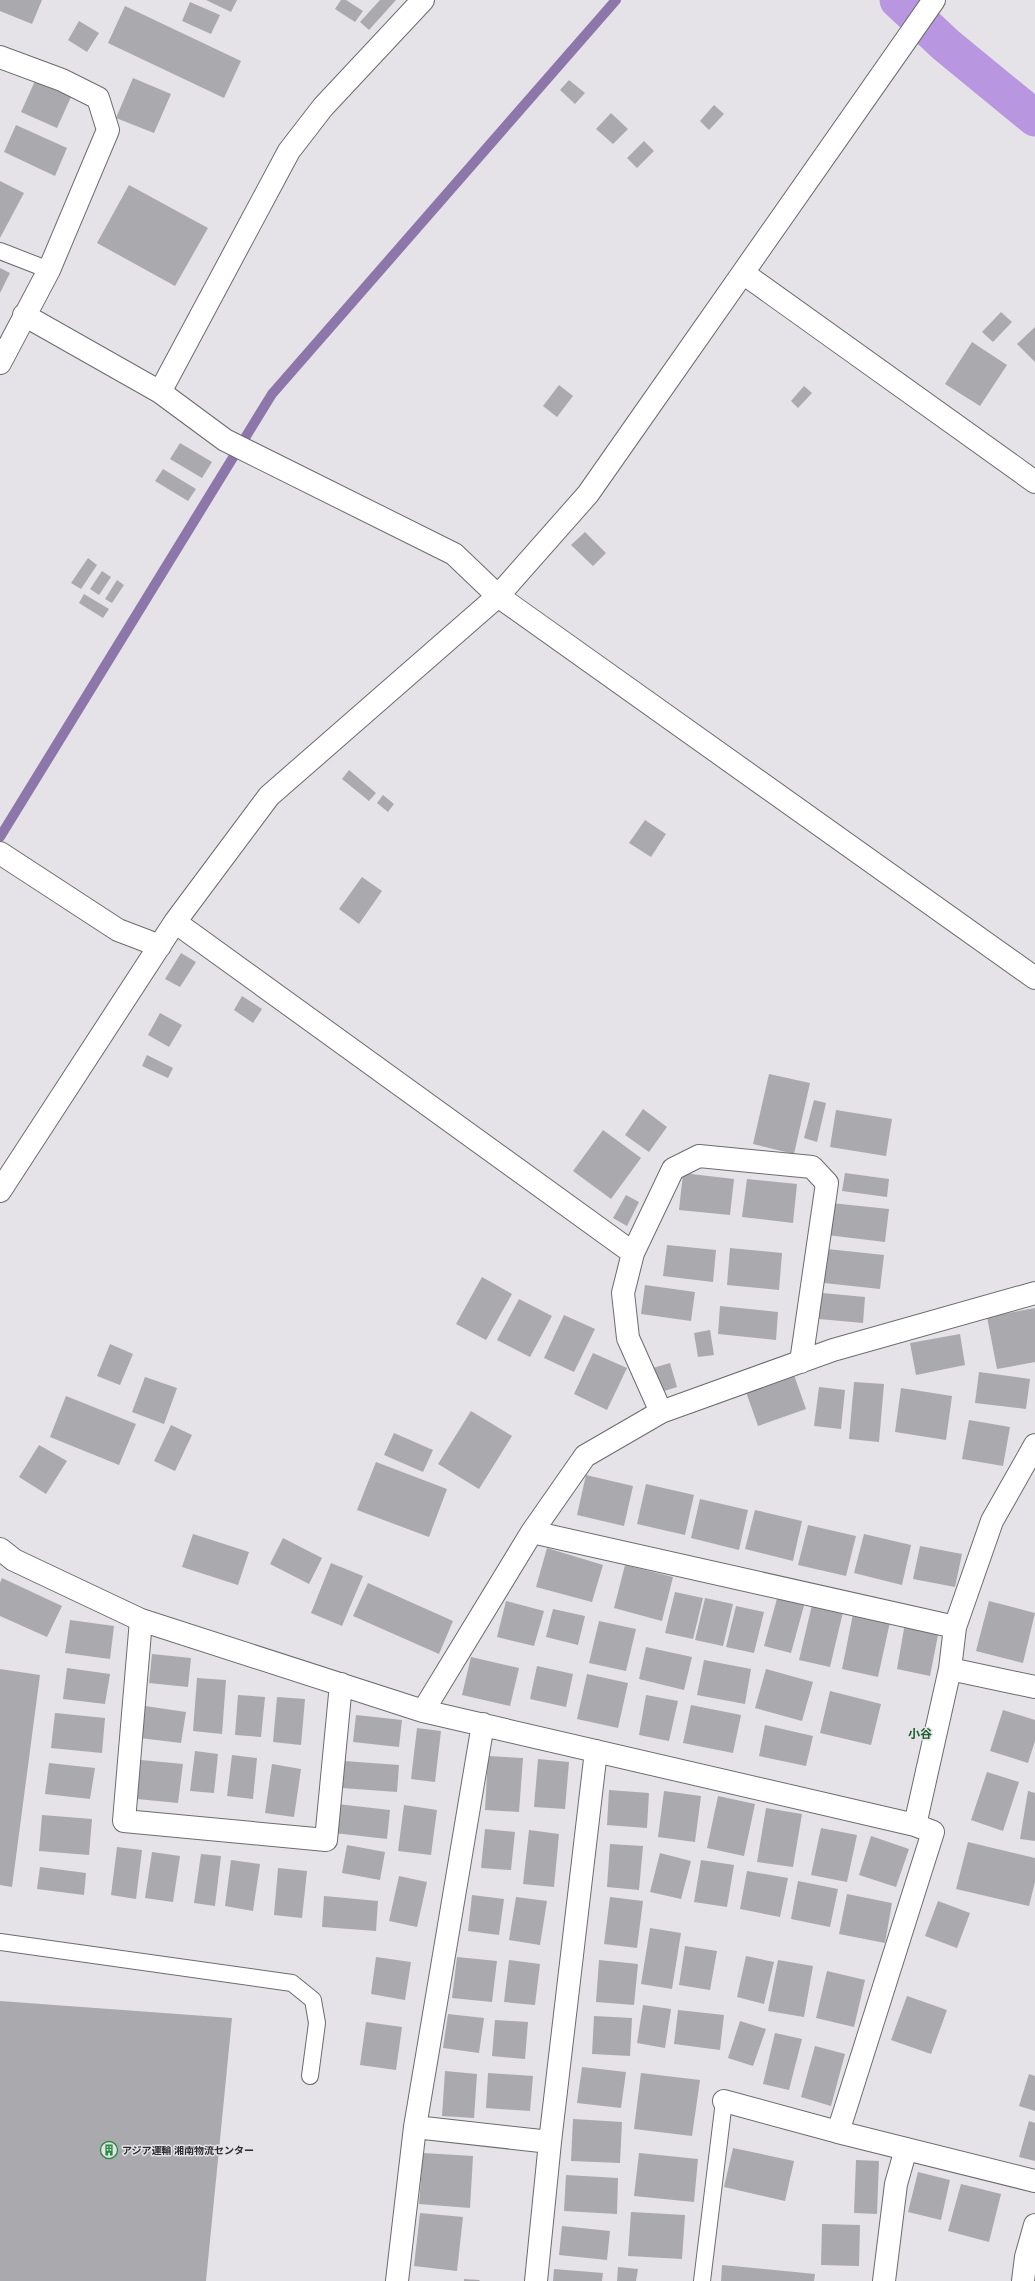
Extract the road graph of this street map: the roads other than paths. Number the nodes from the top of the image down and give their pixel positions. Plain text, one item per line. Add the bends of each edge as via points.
1 (423, 0) edge
2 (930, 6) edge
3 (0, 57) edge
4 (0, 251) edge
5 (49, 270) junction
6 (743, 273) junction
7 (24, 316) junction
8 (0, 363) edge
9 (160, 392) junction
10 (1035, 482) edge
11 (498, 596) junction
12 (0, 853) edge
13 (175, 922) junction
14 (160, 946) junction
15 (1035, 978) edge
16 (0, 1191) edge
17 (633, 1253) junction
18 (1035, 1294) edge
19 (802, 1362) junction
20 (661, 1412) junction
21 (1035, 1445) edge
22 (532, 1532) junction
23 (0, 1549) edge
24 (141, 1620) junction
25 (956, 1627) junction
26 (950, 1669) junction
27 (341, 1684) junction
28 (1035, 1687) edge
29 (423, 1711) junction
30 (483, 1724) junction
31 (596, 1751) junction
32 (915, 1825) junction
33 (0, 1942) edge
34 (310, 2076) dead end
35 (724, 2101) joint
36 (415, 2127) junction
37 (838, 2132) junction
38 (550, 2142) junction
39 (906, 2149) junction
40 (1035, 2181) edge
41 (1035, 2225) edge
42 (397, 2281) edge
43 (536, 2281) edge
44 (702, 2281) edge
45 (884, 2281) edge
46 (1024, 2281) edge

1 - 9 street via 323,107 289,152
2 - 6 street
3 - 5 street via 62,80 98,98 108,130
4 - 5 lane
5 - 7 street
6 - 10 street
6 - 11 street via 588,494
7 - 8 street
7 - 9 street
9 - 11 street via 225,440 454,554
11 - 13 street via 269,796
11 - 15 street
12 - 14 street via 118,930
13 - 14 street
13 - 17 street
14 - 16 street
17 - 19 street via 674,1169 699,1156 812,1167 827,1183
17 - 20 street via 623,1293 628,1338
18 - 19 street via 833,1350
19 - 20 street
20 - 22 street via 585,1456
21 - 25 street via 992,1521
22 - 25 street
22 - 29 street
23 - 24 street via 14,1560
24 - 27 street
24 - 27 street via 124,1822 326,1840
25 - 26 street
26 - 28 street
26 - 32 street
27 - 29 street
29 - 30 street
30 - 31 street
30 - 36 street
31 - 32 street
31 - 38 street
32 - 37 street via 933,1832
33 - 34 lane via 292,1983 313,2000 317,2023
35 - 37 street
35 - 44 lane
36 - 38 street
36 - 42 street
37 - 39 street
38 - 43 street
39 - 40 street
39 - 45 street via 896,2184
41 - 46 street via 1026,2257

